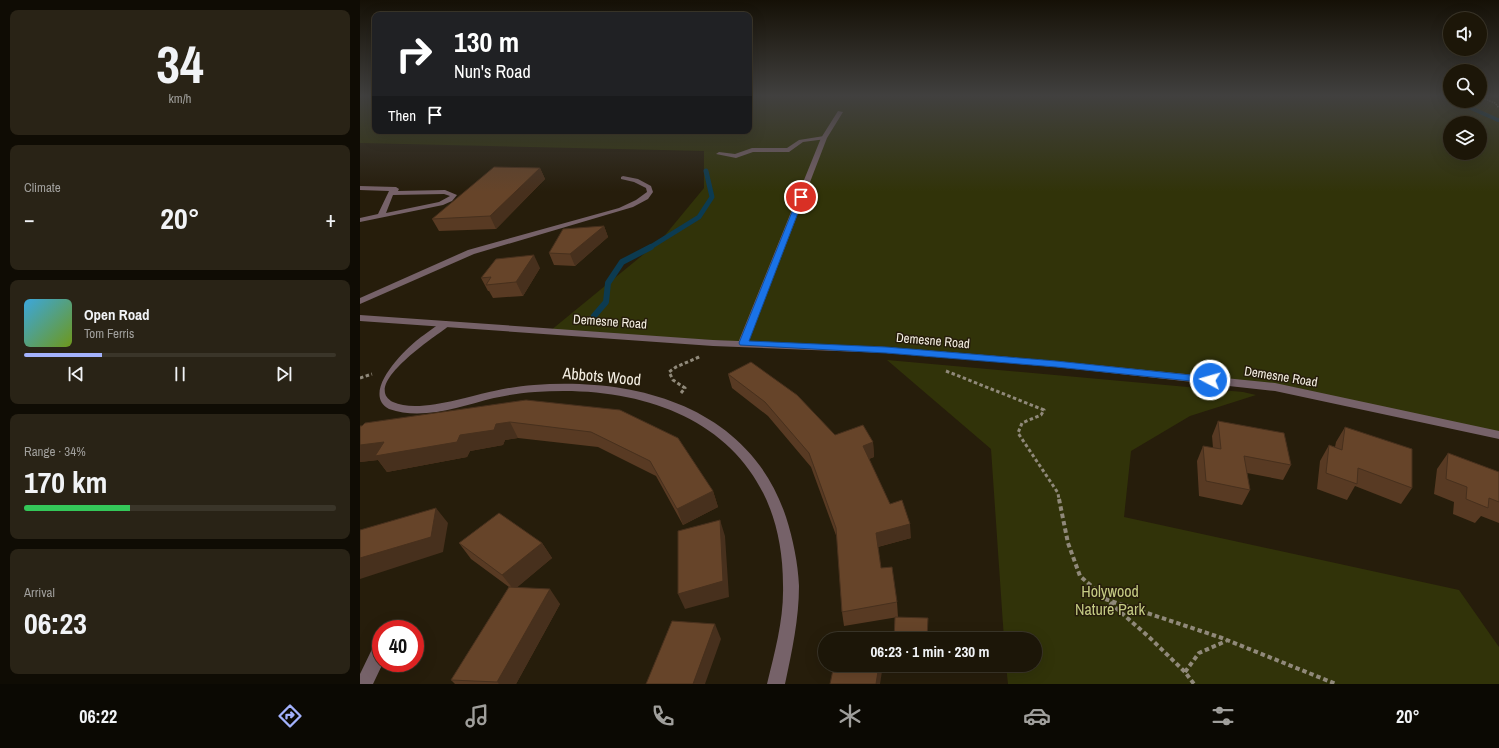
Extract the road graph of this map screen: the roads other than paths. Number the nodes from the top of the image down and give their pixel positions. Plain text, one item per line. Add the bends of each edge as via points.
1 (830, 128) edge
2 (824, 138) junction
3 (719, 154) dead end
4 (623, 178) dead end
5 (360, 188) edge
6 (390, 193) junction
7 (381, 216) junction
8 (360, 220) edge
9 (360, 301) edge
10 (360, 318) edge
11 (446, 324) junction
12 (743, 343) junction
13 (1499, 435) edge
14 (372, 668) edge
15 (364, 684) edge
16 (776, 684) edge

1 - 2 street
2 - 3 street via 804,139 795,143 790,150 752,150 736,156
2 - 12 street
4 - 9 street via 636,180 649,187 647,197 605,214 471,252
5 - 6 street via 396,189
6 - 7 street
6 - 7 street via 445,192 454,196 441,204
7 - 8 street
10 - 11 street, Demesne Road
11 - 12 street, Demesne Road
11 - 16 street, Abbots Wood via 388,368 378,386 378,394 382,400 389,405 413,409 438,407 506,392 568,388 623,392 672,405 705,420 742,450 758,469 771,491 788,546 791,580 790,620 784,658
12 - 13 street, Demesne Road via 936,354 1275,387
14 - 15 street

